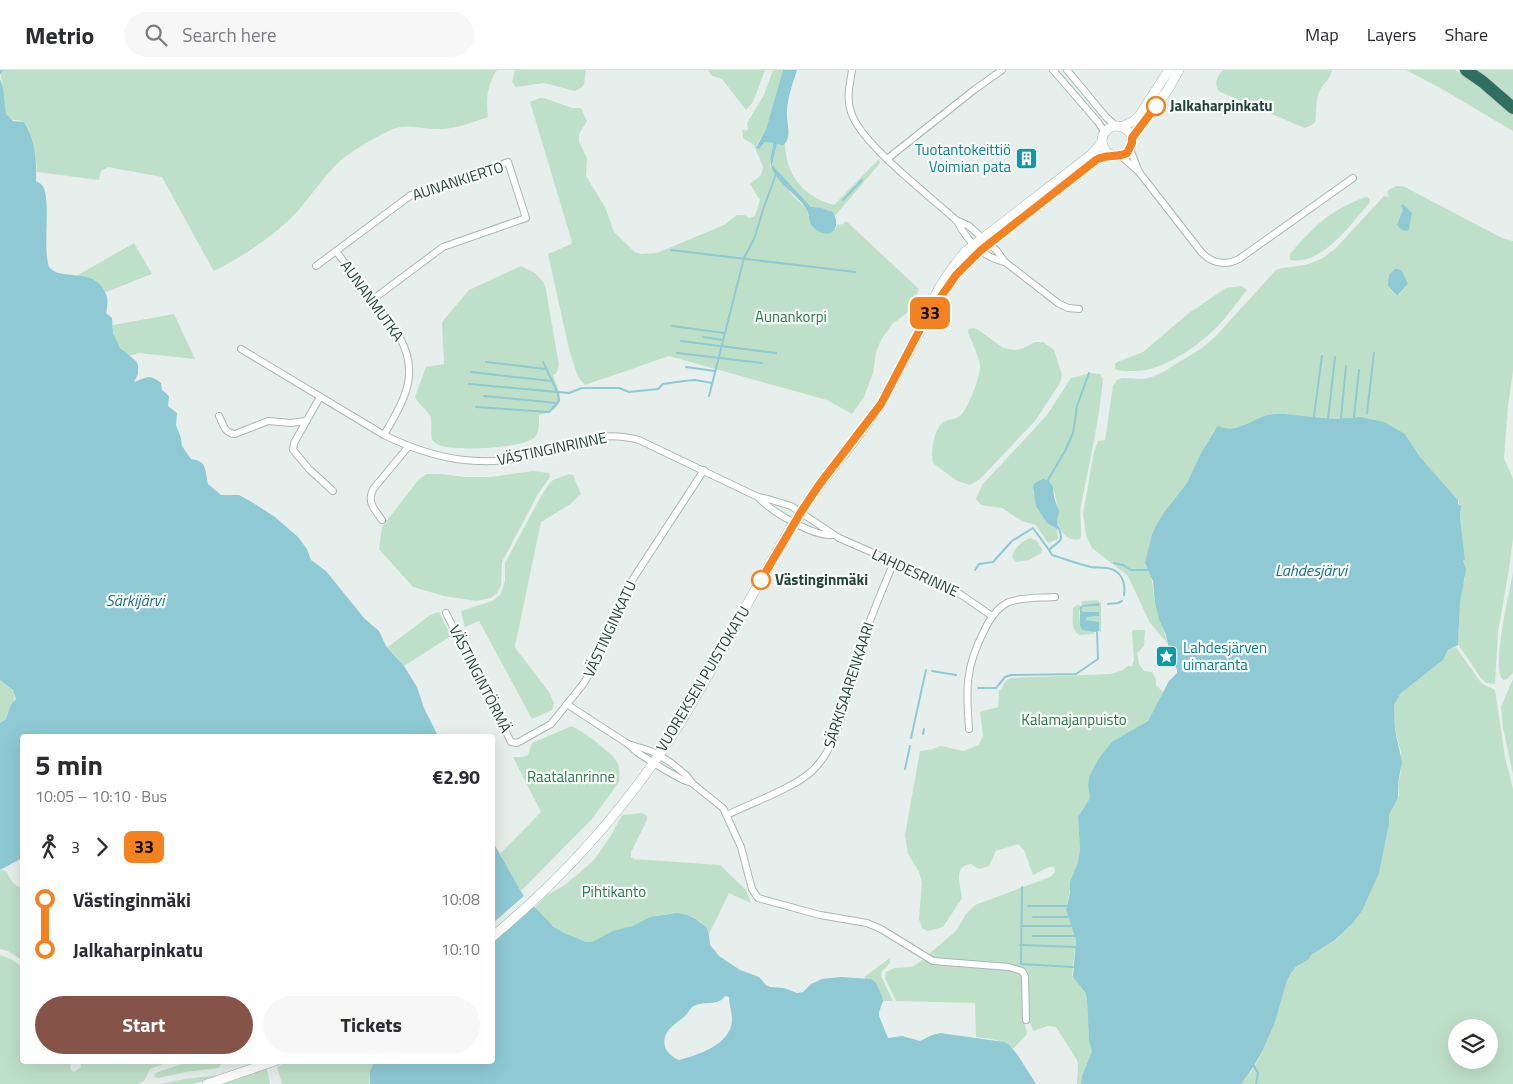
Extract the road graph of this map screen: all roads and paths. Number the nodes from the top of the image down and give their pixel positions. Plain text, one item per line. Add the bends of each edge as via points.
1 (852, 70) edge
2 (1002, 70) edge
3 (1053, 70) edge
4 (1067, 70) edge
5 (1169, 70) edge
6 (1179, 70) edge
7 (1466, 70) edge
8 (1513, 108) edge
9 (1119, 126) junction
10 (1103, 137) junction
11 (1132, 138) junction
12 (1130, 149) junction
13 (1110, 155) junction
14 (1121, 156) junction
15 (887, 158) junction
16 (1139, 172) junction
17 (1353, 178) dead end
18 (956, 220) junction
19 (985, 241) junction
20 (976, 248) junction
21 (336, 251) junction
22 (1005, 262) junction
23 (316, 266) dead end
24 (372, 300) junction
25 (1079, 309) dead end
26 (240, 349) dead end
27 (320, 397) junction
28 (219, 416) dead end
29 (306, 421) junction
30 (384, 435) junction
31 (408, 447) junction
32 (704, 470) junction
33 (333, 491) dead end
34 (758, 497) junction
35 (801, 512) junction
36 (382, 520) dead end
37 (794, 523) junction
38 (834, 535) junction
39 (894, 562) junction
40 (1055, 598) dead end
41 (446, 613) dead end
42 (992, 616) junction
43 (568, 705) junction
44 (969, 729) dead end
45 (514, 743) joint
46 (656, 759) junction
47 (728, 815) junction
48 (495, 934) edge
49 (1026, 1020) dead end
50 (267, 1064) edge
51 (208, 1084) edge

1 - 15 street via 851,114 862,132
2 - 15 street
3 - 10 street via 1098,122
4 - 9 street via 1106,117
5 - 9 main road via 1139,116
6 - 11 main road
7 - 8 highway
9 - 10 main road via 1111,127
9 - 11 main road
10 - 13 main road via 1106,152
10 - 19 main road, VUOREKSEN PUISTOKATU via 1092,154
11 - 12 main road
12 - 14 main road
12 - 16 street
13 - 14 main road
13 - 19 main road, VUOREKSEN PUISTOKATU via 1096,160
14 - 16 street
15 - 18 street
16 - 17 street via 1202,253 1221,263 1239,259
18 - 19 street via 969,226
18 - 20 street
19 - 20 main road, VUOREKSEN PUISTOKATU
19 - 22 street
20 - 22 street
20 - 35 main road, VUOREKSEN PUISTOKATU via 949,270 939,285 926,318 881,404
21 - 23 street, AUNANKIERTO
21 - 24 street, AUNANMUTKA
21 - 24 street, AUNANKIERTO via 411,195 508,162 526,218 443,247
22 - 25 street via 1058,303
24 - 30 street, AUNANMUTKA via 400,338 409,365 409,383 404,400
26 - 27 street, VÄSTINGINRINNE
27 - 29 street
27 - 30 street, VÄSTINGINRINNE
28 - 29 street via 227,431 233,434 268,421
29 - 33 street via 293,452
30 - 31 street, VÄSTINGINRINNE
31 - 32 street, VÄSTINGINRINNE via 446,458 482,462 524,458 590,438 616,436 649,444
31 - 36 street via 370,495 370,503
32 - 34 street, VÄSTINGINRINNE
32 - 43 street, VÄSTINGINKATU via 629,585 597,660
34 - 35 street, VÄSTINGINRINNE
34 - 37 street, VÄSTINGINRINNE
35 - 37 main road, VUOREKSEN PUISTOKATU
35 - 38 street, LAHDESRINNE
37 - 38 street, LAHDESRINNE via 815,532
37 - 46 main road, VUOREKSEN PUISTOKATU via 712,669
38 - 39 street, LAHDESRINNE
39 - 42 street, LAHDESRINNE via 948,584
39 - 47 street, SÄRKISAARENKAARI via 860,646 833,742 822,760 799,780
40 - 42 street via 1013,601 1000,607
41 - 45 street, VÄSTINGINTÖRMÄ
42 - 44 street via 969,668 966,698
43 - 45 street, VÄSTINGINKATU via 547,727
43 - 46 street
46 - 47 street via 686,775
46 - 48 main road, VUOREKSEN PUISTOKATU via 612,819 577,858
47 - 49 street via 752,889 758,898 820,915 867,923 933,961 1020,970 1025,976
50 - 51 main road

